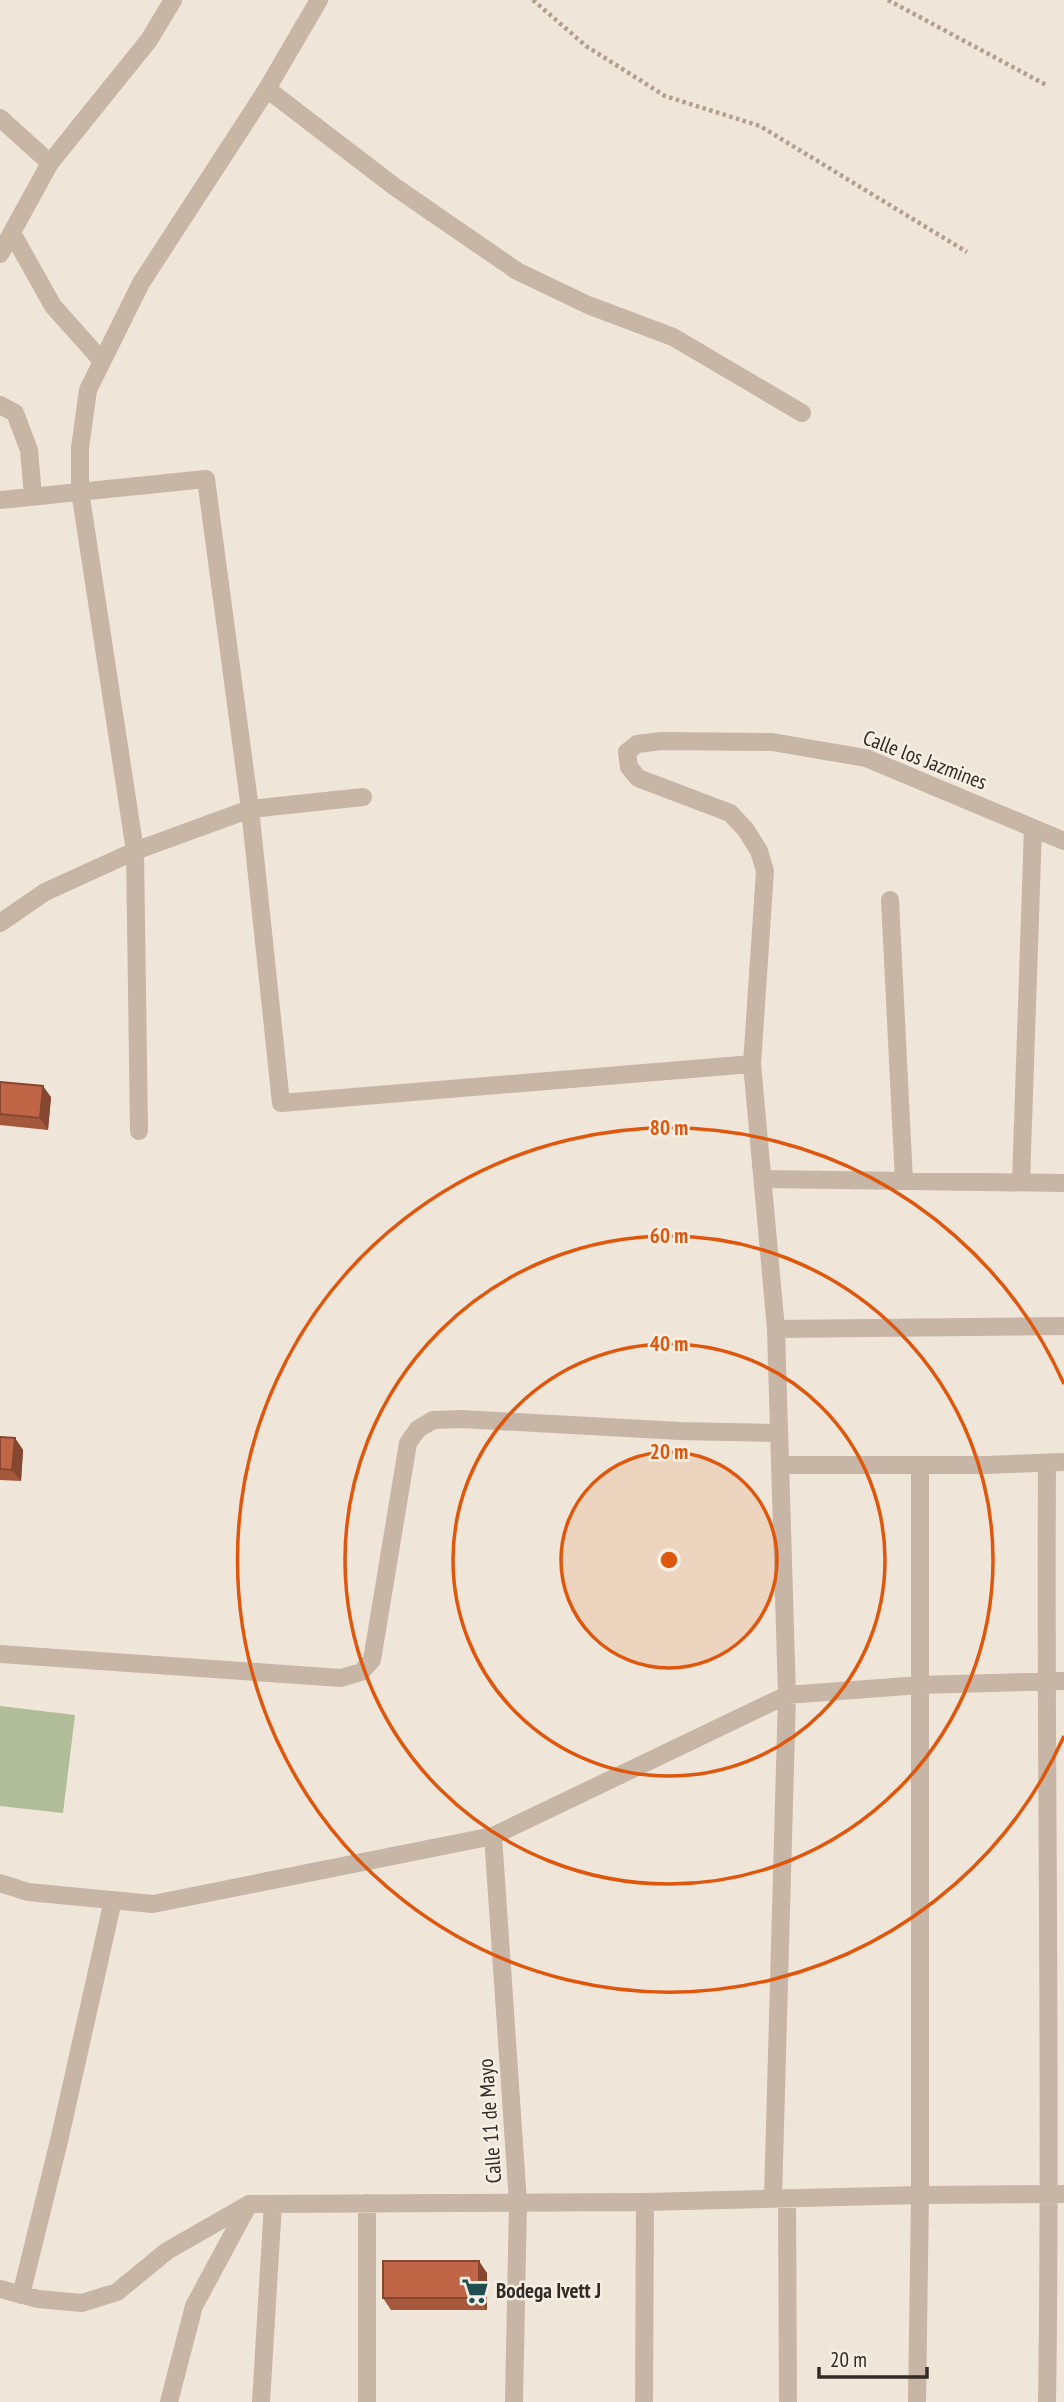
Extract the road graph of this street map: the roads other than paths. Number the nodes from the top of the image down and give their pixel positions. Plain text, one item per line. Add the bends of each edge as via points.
1 (173, 0) edge
2 (319, 0) edge
3 (267, 89) junction
4 (0, 118) edge
5 (50, 163) junction
6 (12, 233) junction
7 (0, 254) edge
8 (102, 361) junction
9 (0, 405) edge
10 (802, 413) dead end
11 (80, 491) junction
12 (33, 496) junction
13 (0, 500) edge
14 (363, 797) dead end
15 (250, 808) junction
16 (1033, 828) junction
17 (1064, 841) edge
18 (135, 851) junction
19 (890, 900) dead end
20 (0, 923) edge
21 (752, 1064) junction
22 (139, 1131) dead end
23 (763, 1179) junction
24 (904, 1181) junction
25 (1021, 1182) junction
26 (1064, 1183) edge
27 (1064, 1326) edge
28 (776, 1329) junction
29 (779, 1433) junction
30 (1056, 1462) edge
31 (780, 1465) junction
32 (920, 1465) junction
33 (0, 1654) edge
34 (1045, 1681) junction
35 (1064, 1681) edge
36 (920, 1685) junction
37 (787, 1695) junction
38 (493, 1836) junction
39 (0, 1883) edge
40 (113, 1900) junction
41 (1057, 2194) edge
42 (920, 2195) junction
43 (780, 2198) junction
44 (518, 2202) junction
45 (645, 2202) junction
46 (367, 2203) junction
47 (248, 2204) junction
48 (273, 2204) junction
49 (0, 2289) edge
50 (20, 2295) junction
51 (169, 2402) edge
52 (261, 2402) edge
53 (367, 2402) edge
54 (514, 2402) edge
55 (644, 2402) edge
56 (788, 2402) edge
57 (917, 2402) edge
58 (1047, 2402) edge

1 - 5 street via 149,40
2 - 3 street
3 - 8 street via 141,283
3 - 10 street via 395,187 517,271 588,305 673,337
4 - 5 street
5 - 6 street
6 - 7 street
6 - 8 street via 53,306
8 - 11 street via 88,390
9 - 12 street via 15,413 29,450
11 - 12 street
11 - 15 street via 206,479
11 - 18 street
12 - 13 street
14 - 15 street
15 - 18 street
15 - 21 street via 281,1103
16 - 17 street, Calle los Jazmines
16 - 21 street, Calle los Jazmines via 866,758 772,742 662,740 637,744 627,752 638,778 730,813 759,851 765,871
16 - 25 street
18 - 20 street via 45,892
18 - 22 street
19 - 24 street
21 - 23 street
23 - 24 street
23 - 28 street
24 - 25 street
25 - 26 street
27 - 28 street
28 - 29 street
29 - 31 street
29 - 33 street via 433,1420 418,1429 408,1443 372,1660 361,1672 341,1678
30 - 32 street
30 - 34 street
31 - 32 street
31 - 37 street
32 - 36 street
34 - 35 street
34 - 36 street
34 - 41 street
36 - 37 street
36 - 42 street
37 - 38 street
37 - 43 street
38 - 40 street via 153,1904
38 - 44 street, Calle 11 de Mayo
39 - 40 street via 27,1892
40 - 50 street
41 - 42 street
41 - 58 street
42 - 43 street
42 - 57 street
43 - 45 street
43 - 56 street
44 - 45 street
44 - 46 street
44 - 54 street, Calle 11 de Mayo
45 - 55 street
46 - 48 street
46 - 53 street
47 - 48 street
47 - 50 street via 167,2251 117,2292 82,2303
47 - 51 street via 194,2306
48 - 52 street
49 - 50 street

